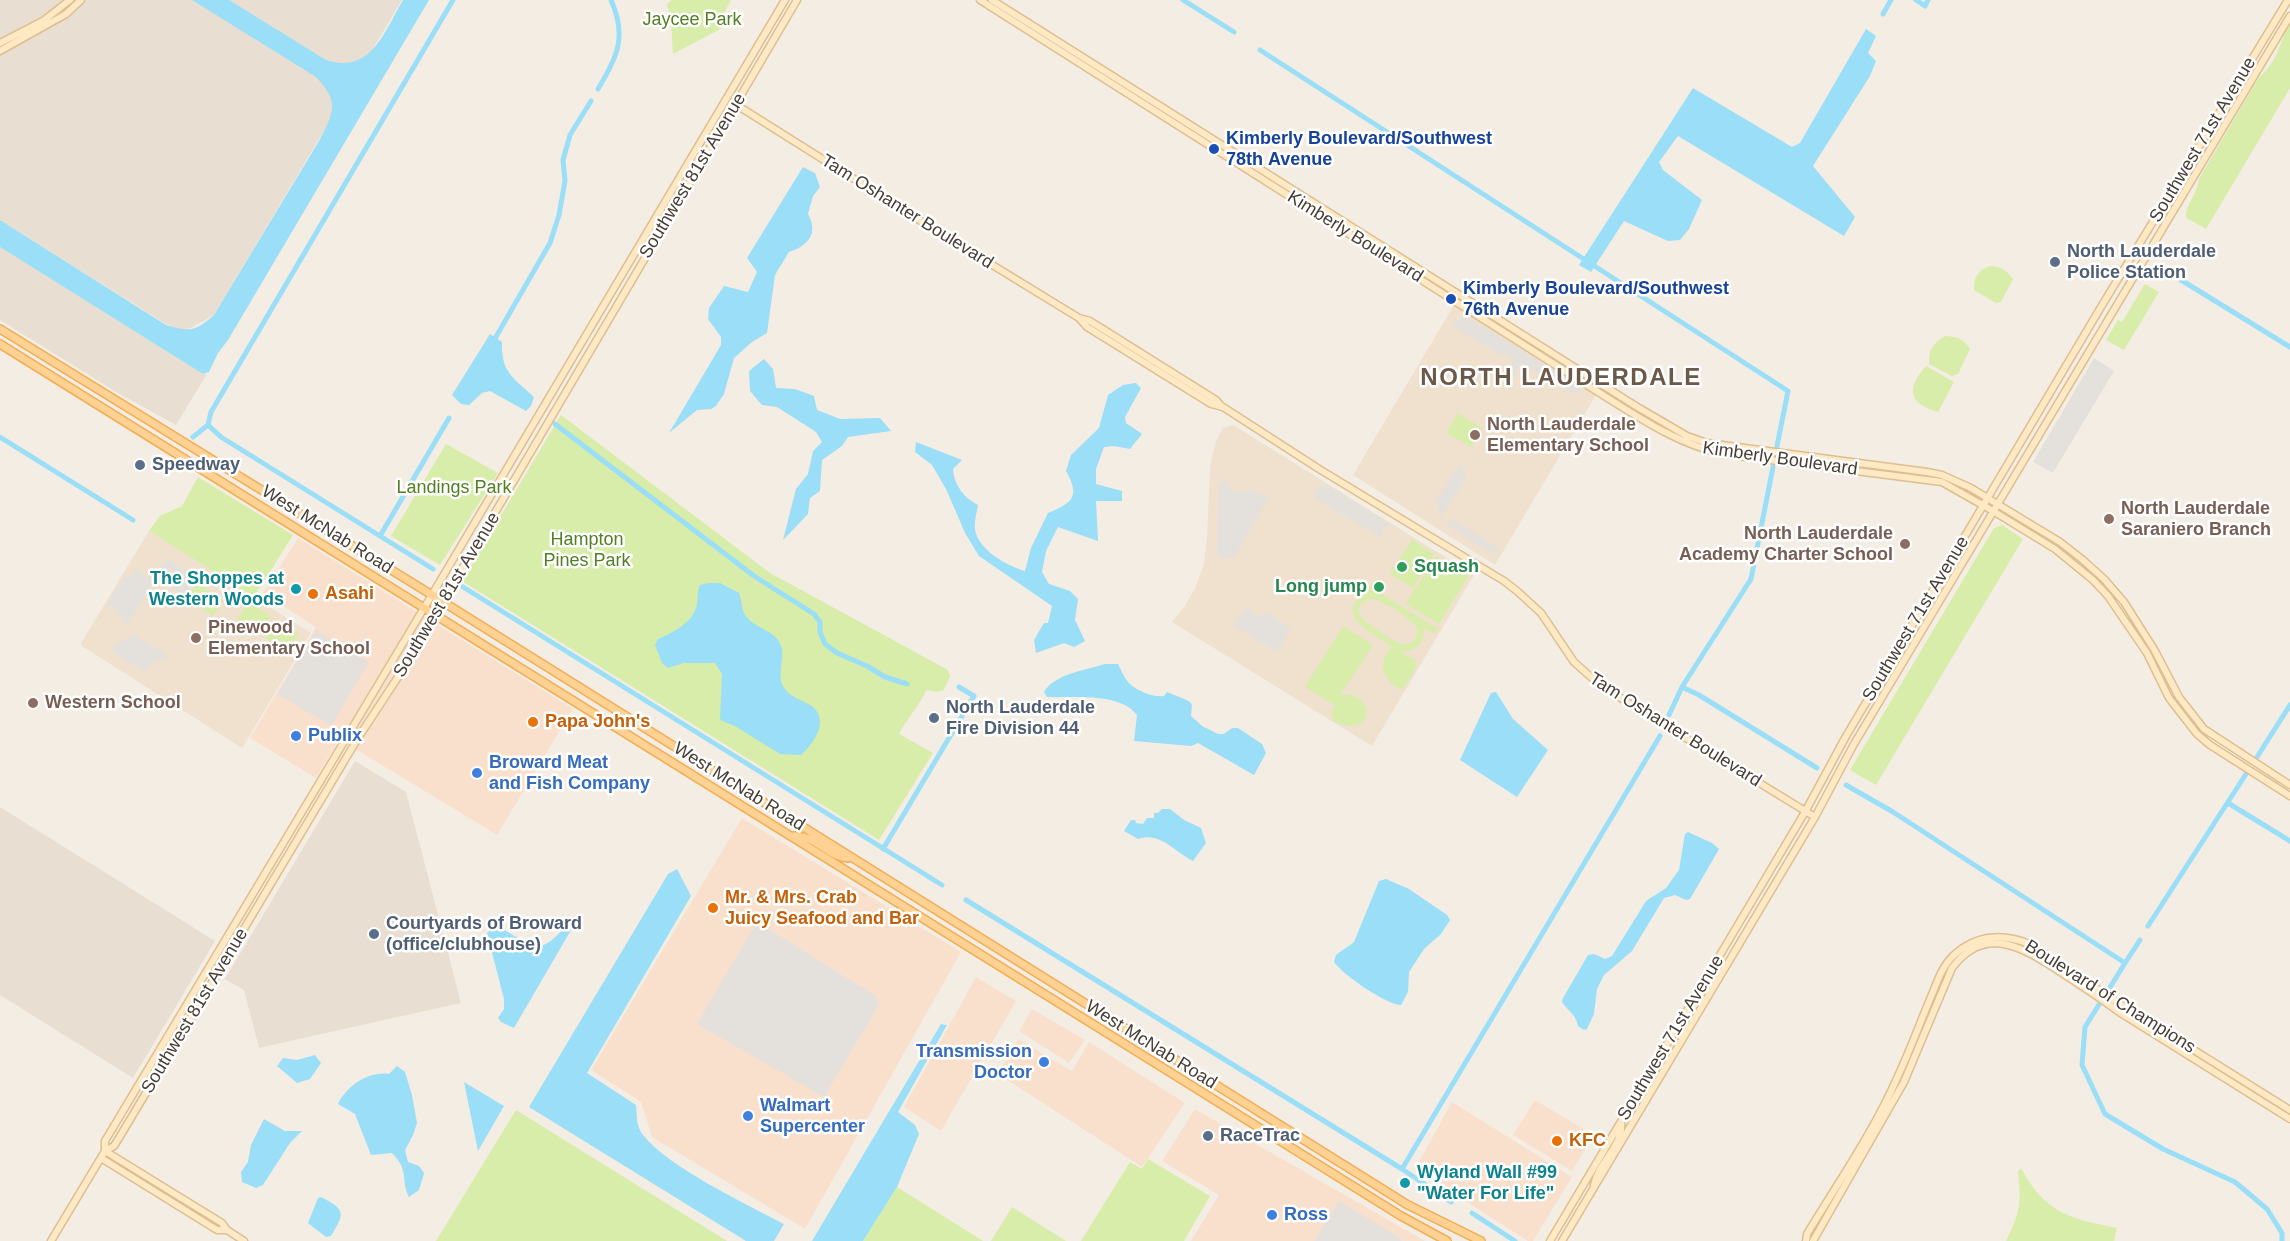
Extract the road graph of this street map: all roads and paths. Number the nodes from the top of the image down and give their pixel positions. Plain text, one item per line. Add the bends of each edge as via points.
1 (70, 0) edge
2 (81, 0) edge
3 (785, 0) edge
4 (797, 0) edge
5 (980, 0) edge
6 (992, 0) edge
7 (2288, 0) edge
8 (2290, 16) edge
9 (0, 44) edge
10 (0, 51) edge
11 (735, 104) junction
12 (1263, 175) junction
13 (1463, 306) junction
14 (1500, 320) junction
15 (0, 329) edge
16 (0, 344) edge
17 (1988, 498) junction
18 (1998, 504) junction
19 (1984, 506) junction
20 (1993, 511) junction
21 (432, 595) junction
22 (443, 602) junction
23 (425, 608) junction
24 (436, 614) junction
25 (571, 682) junction
26 (564, 694) junction
27 (2290, 785) edge
28 (2290, 796) edge
29 (1805, 812) junction
30 (1815, 817) junction
31 (793, 836) junction
32 (851, 858) junction
33 (1758, 891) junction
34 (1746, 911) junction
35 (1756, 917) junction
36 (1747, 932) junction
37 (2106, 998) junction
38 (1673, 1035) junction
39 (2290, 1110) edge
40 (2290, 1119) edge
41 (1621, 1121) junction
42 (1631, 1127) junction
43 (105, 1151) junction
44 (101, 1158) junction
45 (165, 1188) junction
46 (1594, 1189) junction
47 (154, 1191) junction
48 (227, 1230) junction
49 (51, 1241) edge
50 (244, 1241) edge
51 (1447, 1241) edge
52 (1481, 1241) edge
53 (1550, 1241) edge
54 (1563, 1241) edge
55 (1806, 1241) edge
56 (1813, 1241) edge

1 - 9 street via 43,21
2 - 10 street via 66,14
3 - 21 street, Southwest 81st Avenue
4 - 11 street, Southwest 81st Avenue
5 - 12 street, Kimberly Boulevard
6 - 12 street, Kimberly Boulevard
7 - 17 street, Southwest 71st Avenue
8 - 18 street, Southwest 71st Avenue
11 - 22 street, Southwest 81st Avenue
11 - 29 street, Tam Oshanter Boulevard via 1511,586 1541,613 1574,662 1598,684
12 - 13 street, Kimberly Boulevard
12 - 14 street, Kimberly Boulevard
13 - 14 street via 1472,306
13 - 19 street, Kimberly Boulevard via 1603,395 1680,441 1703,450 1942,482
14 - 17 street, Kimberly Boulevard via 1687,436 1725,447 1935,473
15 - 21 main road, West McNab Road
16 - 23 main road, West McNab Road
17 - 18 street, Kimberly Boulevard
17 - 19 street, Southwest 71st Avenue
18 - 20 street, Southwest 71st Avenue
18 - 27 street, Kimberly Boulevard via 2060,542 2104,579 2124,602 2179,697 2204,729
19 - 20 street, Kimberly Boulevard
19 - 29 street, Southwest 71st Avenue
20 - 28 street, Kimberly Boulevard via 2055,549 2108,596 2142,646 2169,698 2197,734
20 - 30 street, Southwest 71st Avenue
21 - 22 main road, West McNab Road
21 - 23 street, Southwest 81st Avenue
22 - 24 street, Southwest 81st Avenue
22 - 25 main road, West McNab Road
23 - 24 main road, West McNab Road
23 - 43 street, Southwest 81st Avenue via 105,1141
24 - 26 main road, West McNab Road
24 - 43 street, Southwest 81st Avenue via 119,1138
25 - 26 main road
25 - 32 main road, West McNab Road
26 - 31 main road, West McNab Road
29 - 30 street, Tam Oshanter Boulevard
29 - 33 street, Southwest 71st Avenue
30 - 35 street, Southwest 71st Avenue
31 - 32 main road via 808,837 840,857
31 - 51 main road, West McNab Road
32 - 52 main road, West McNab Road via 1408,1205
33 - 34 street, Southwest 71st Avenue
33 - 35 street
34 - 36 street
34 - 38 street, Southwest 71st Avenue
35 - 36 street, Southwest 71st Avenue
36 - 42 street, Southwest 71st Avenue
37 - 39 street, Boulevard of Champions
37 - 40 street, Boulevard of Champions via 2119,1012
37 - 55 street, Boulevard of Champions via 2018,939 1988,937 1965,946 1945,964 1898,1077
37 - 56 street, Boulevard of Champions via 2018,946 1990,943 1958,960 1946,979 1904,1082
38 - 41 street, Southwest 71st Avenue
38 - 42 street via 1629,1113
41 - 46 street via 1621,1133 1596,1175
41 - 53 street, Southwest 71st Avenue
42 - 46 street, Southwest 71st Avenue
43 - 44 street, Southwest 81st Avenue
43 - 45 street
44 - 47 street
44 - 49 street, Southwest 81st Avenue
45 - 47 street
45 - 48 street
46 - 54 street, Southwest 71st Avenue
47 - 48 street via 217,1230
48 - 50 street

